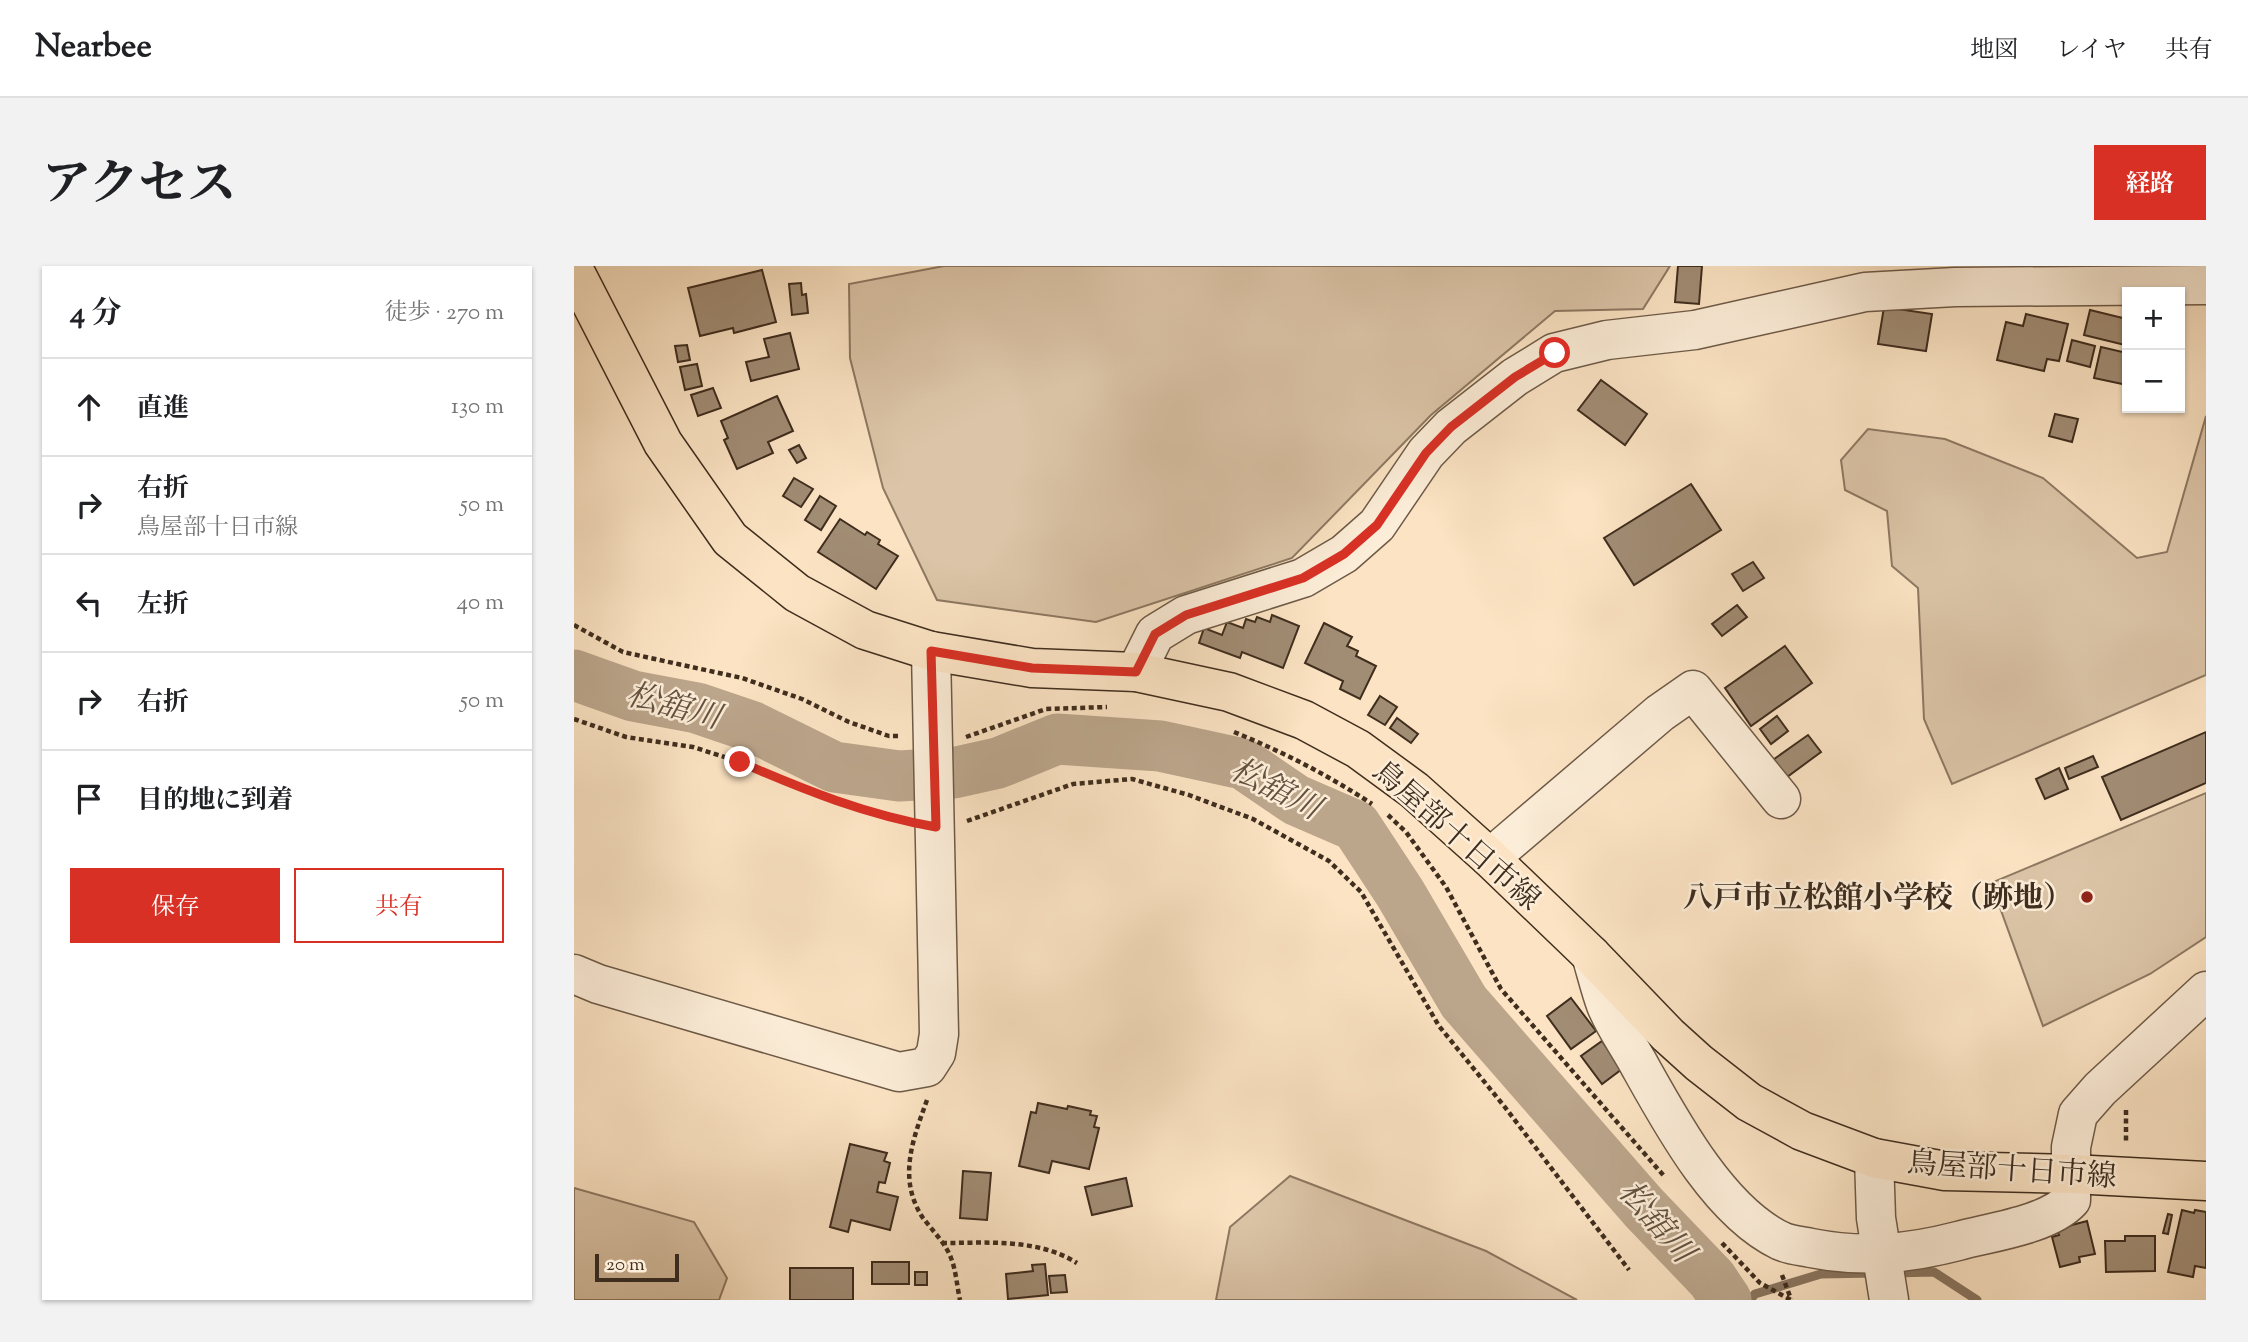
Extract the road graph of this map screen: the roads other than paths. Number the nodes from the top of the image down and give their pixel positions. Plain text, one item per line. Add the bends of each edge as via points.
1 (574, 270) edge
2 (2206, 285) edge
3 (931, 651) junction
4 (1136, 672) junction
5 (1781, 799) dead end
6 (1490, 858) junction
7 (1591, 955) junction
8 (574, 974) edge
9 (2206, 991) edge
10 (1874, 1158) junction
11 (2072, 1174) junction
12 (2206, 1181) edge
13 (1881, 1255) junction
14 (1889, 1300) edge

1 - 3 main road, 鳥屋部十日市線 via 663,443 730,539 797,593 865,630
2 - 4 street via 1865,292 1695,330 1607,340 1555,353 1515,377 1451,427 1426,453 1377,525 1344,554 1303,578 1186,615 1155,634
3 - 4 main road, 鳥屋部十日市線 via 1032,668
3 - 8 street via 939,1034 936,1053 927,1067 899,1072
4 - 6 main road, 鳥屋部十日市線 via 1229,692 1304,720 1358,749 1414,790
5 - 6 street via 1693,690
6 - 7 main road, 鳥屋部十日市線
7 - 10 main road, 鳥屋部十日市線 via 1668,1035 1749,1102 1802,1131
7 - 13 street via 1607,1006 1666,1114 1742,1214 1783,1242 1850,1255
9 - 11 street via 2078,1114 2071,1147
10 - 11 main road, 鳥屋部十日市線 via 1945,1171
10 - 13 street
11 - 12 main road, 鳥屋部十日市線
11 - 13 street via 2071,1200 2063,1209 2035,1221 1938,1246
13 - 14 street

